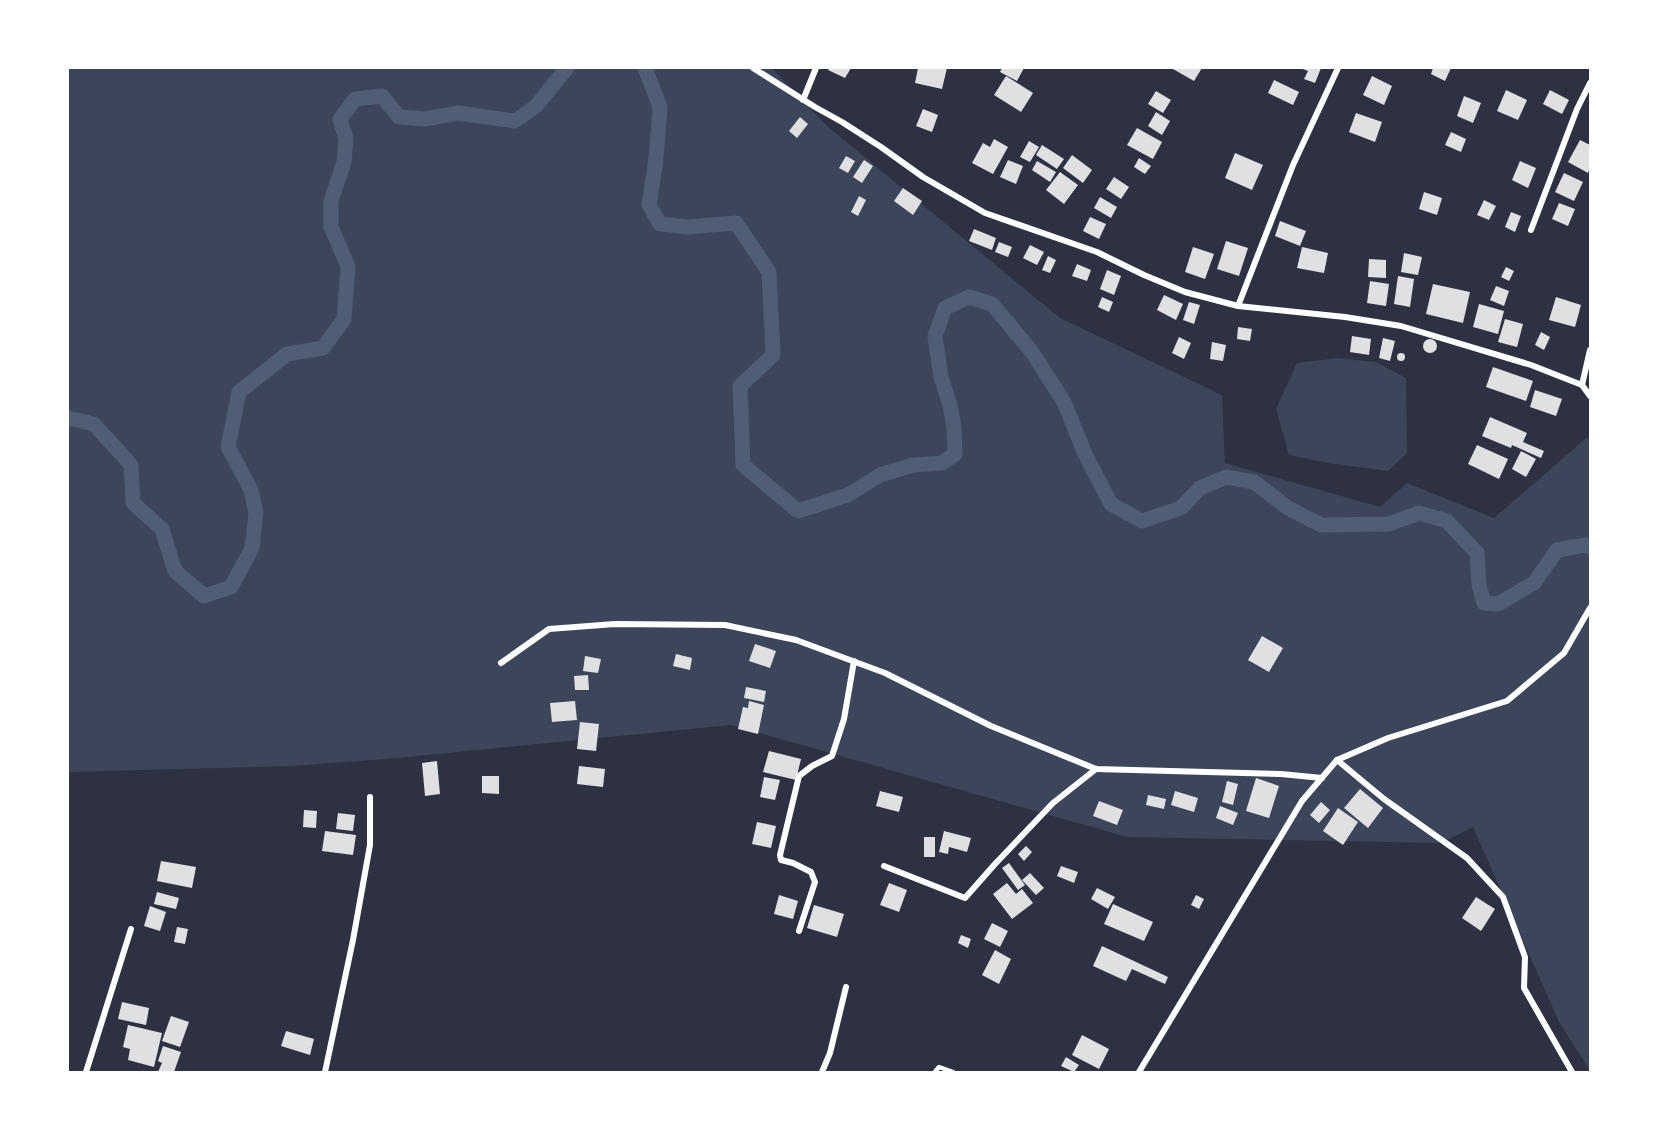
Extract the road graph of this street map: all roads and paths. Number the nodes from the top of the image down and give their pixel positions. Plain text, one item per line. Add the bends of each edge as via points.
1 (753, 68) edge
2 (816, 68) edge
3 (1338, 68) edge
4 (1590, 83) edge
5 (803, 100) junction
6 (1531, 230) dead end
7 (1238, 306) junction
8 (1590, 350) edge
9 (1582, 385) junction
10 (1590, 396) edge
11 (1590, 608) edge
12 (854, 661) junction
13 (501, 663) dead end
14 (1337, 760) junction
15 (1096, 769) junction
16 (1322, 778) junction
17 (370, 797) dead end
18 (884, 866) dead end
19 (131, 929) dead end
20 (799, 931) dead end
21 (846, 987) dead end
22 (86, 1072) edge
23 (325, 1072) edge
24 (822, 1072) edge
25 (935, 1072) edge
26 (953, 1072) edge
27 (1139, 1072) edge
28 (1572, 1072) edge

1 - 5 street
2 - 5 street
3 - 7 street via 1293,165
4 - 6 street
5 - 7 street via 985,213 1096,252 1185,292
7 - 9 street via 1345,316 1401,326 1531,365
8 - 9 street
9 - 10 street
11 - 14 street via 1564,653 1507,701 1388,738
12 - 13 street via 796,640 725,625 615,624 549,629
12 - 15 street via 991,726
12 - 20 street via 844,719 832,756 799,776 780,855 782,860 811,872 815,882
14 - 16 street
14 - 28 street via 1467,858 1503,897 1525,957 1524,988
15 - 16 street
15 - 18 street via 1053,803 965,898
16 - 27 street via 1302,801
17 - 23 street via 370,845
19 - 22 street
21 - 24 street
25 - 26 lane via 939,1067

